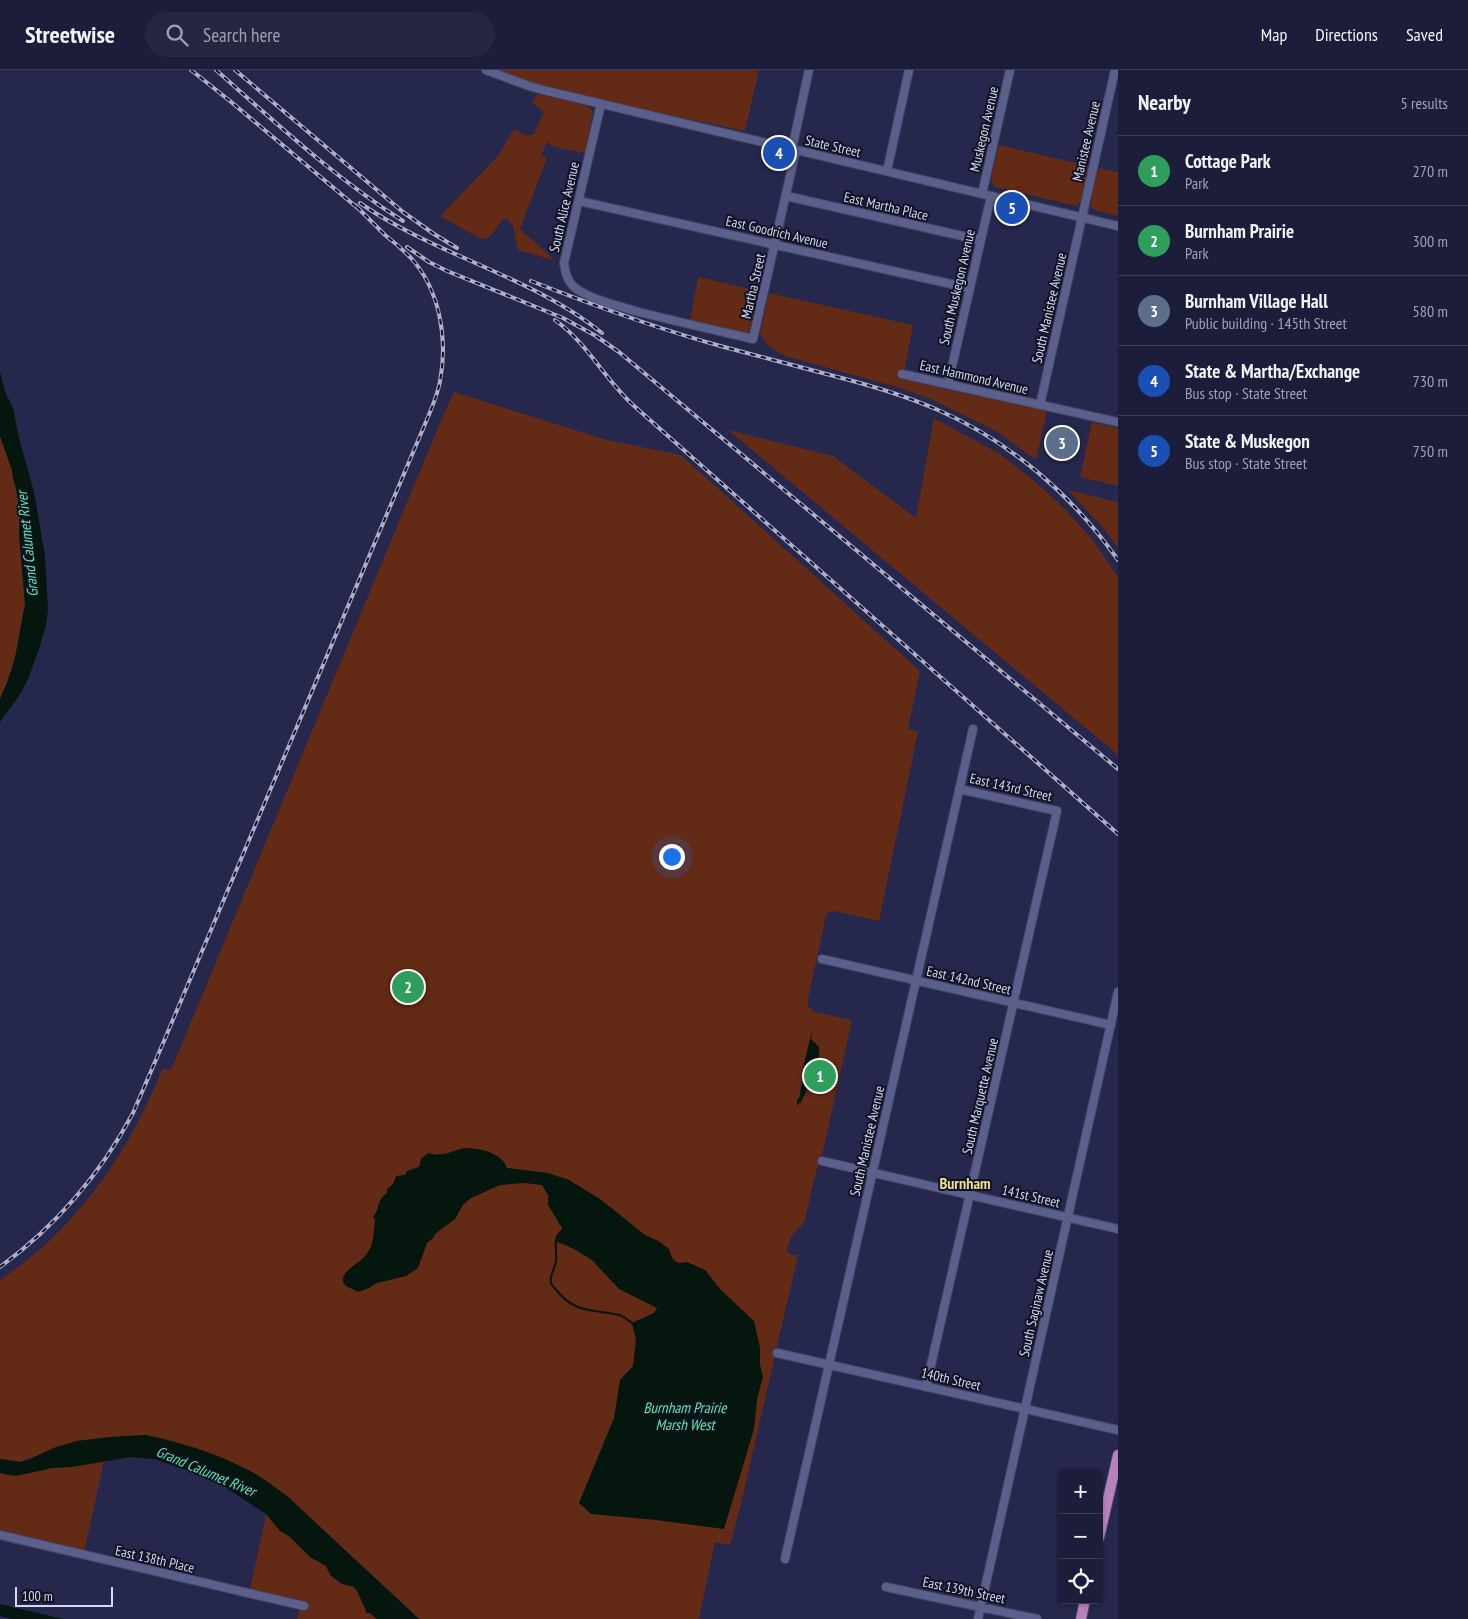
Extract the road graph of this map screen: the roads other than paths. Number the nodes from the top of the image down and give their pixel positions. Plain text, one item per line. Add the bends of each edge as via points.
1 (486, 70) edge
2 (809, 70) edge
3 (909, 70) edge
4 (1010, 70) edge
5 (1115, 70) edge
6 (600, 104) junction
7 (794, 150) junction
8 (887, 171) junction
9 (986, 195) junction
10 (786, 196) junction
11 (578, 200) junction
12 (1082, 217) junction
13 (1118, 226) edge
14 (980, 240) junction
15 (775, 244) junction
16 (969, 288) junction
17 (754, 339) joint
18 (902, 374) dead end
19 (948, 384) junction
20 (1040, 405) junction
21 (1118, 422) edge
22 (972, 728) dead end
23 (959, 788) junction
24 (1057, 810) joint
25 (822, 959) dead end
26 (916, 980) junction
27 (1118, 992) edge
28 (1014, 1003) junction
29 (1111, 1025) junction
30 (822, 1161) dead end
31 (872, 1172) junction
32 (970, 1195) junction
33 (1068, 1217) junction
34 (1118, 1229) edge
35 (777, 1353) dead end
36 (828, 1364) junction
37 (926, 1387) junction
38 (1025, 1409) junction
39 (1118, 1430) edge
40 (1118, 1455) edge
41 (1103, 1521) edge
42 (0, 1535) edge
43 (784, 1559) dead end
44 (886, 1586) dead end
45 (1084, 1604) edge
46 (304, 1606) dead end
47 (981, 1606) junction
48 (978, 1619) edge
49 (1036, 1619) edge
50 (1081, 1619) edge

1 - 6 street, State Street via 529,86
2 - 7 street, Martha Street
3 - 8 street
4 - 9 street, Muskegon Avenue
5 - 12 street, Manistee Avenue
6 - 7 street, State Street
6 - 11 street, South Alice Avenue
7 - 8 street, State Street
7 - 10 street, Martha Street
8 - 9 street, State Street
9 - 12 street, State Street
9 - 14 street, South Muskegon Avenue
10 - 14 street, East Martha Place
10 - 15 street, Martha Street
11 - 15 street, East Goodrich Avenue
11 - 17 street, South Alice Avenue via 564,263 567,279 574,287 614,305
12 - 13 street, State Street
12 - 20 street, South Manistee Avenue
14 - 16 street, South Muskegon Avenue
15 - 16 street, East Goodrich Avenue
15 - 17 street, Martha Street
16 - 19 street, South Muskegon Avenue
18 - 19 street, East Hammond Avenue
19 - 20 street, East Hammond Avenue
20 - 21 street, East Hammond Avenue
22 - 23 street, South Manistee Avenue
23 - 24 street, East 143rd Street
23 - 26 street, South Manistee Avenue
24 - 28 street, South Marquette Avenue
25 - 26 street, East 142nd Street
26 - 28 street, East 142nd Street
26 - 31 street, South Manistee Avenue
27 - 29 street, South Saginaw Avenue
28 - 29 street, East 142nd Street
28 - 32 street, South Marquette Avenue
29 - 33 street, South Saginaw Avenue
30 - 31 street, 141st Street
31 - 32 street, 141st Street
31 - 36 street, South Manistee Avenue
32 - 33 street, 141st Street
32 - 37 street, South Marquette Avenue
33 - 34 street, 141st Street
33 - 38 street, South Saginaw Avenue
35 - 36 street, 140th Street
36 - 37 street, 140th Street
36 - 43 street, South Manistee Avenue
37 - 38 street, 140th Street
38 - 39 street, 140th Street
38 - 47 street, South Saginaw Avenue
40 - 41 main road
42 - 46 street, East 138th Place
44 - 47 street, East 139th Street
45 - 50 main road
47 - 48 street, South Saginaw Avenue
47 - 49 street, East 139th Street

